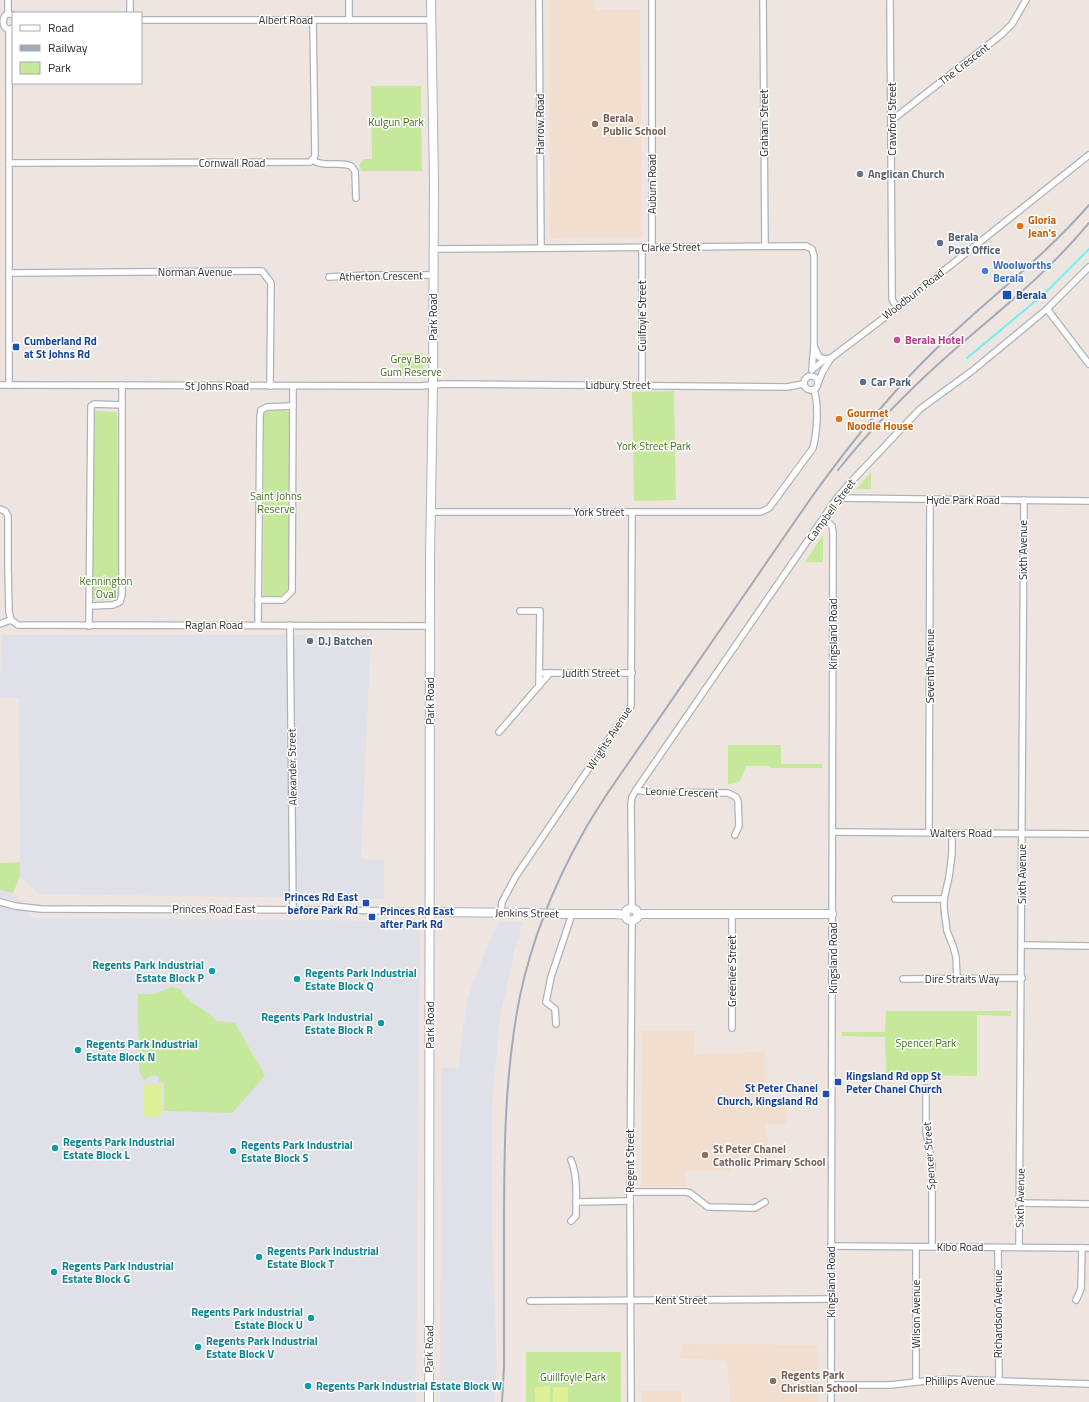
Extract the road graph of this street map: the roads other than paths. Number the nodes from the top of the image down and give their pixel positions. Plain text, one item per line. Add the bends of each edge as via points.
1 (8, 0) edge
2 (130, 0) edge
3 (349, 0) edge
4 (431, 0) edge
5 (539, 0) edge
6 (652, 0) edge
7 (763, 0) edge
8 (890, 0) edge
9 (1026, 0) edge
10 (130, 12) edge
11 (11, 15) edge
12 (142, 20) edge
13 (313, 20) junction
14 (349, 20) junction
15 (432, 20) junction
16 (0, 21) edge
17 (11, 28) edge
18 (892, 120) junction
19 (1089, 155) edge
20 (312, 160) junction
21 (9, 164) junction
22 (356, 198) dead end
23 (765, 246) junction
24 (541, 248) junction
25 (642, 248) junction
26 (652, 248) junction
27 (433, 249) junction
28 (1089, 267) edge
29 (10, 273) junction
30 (433, 275) junction
31 (329, 277) dead end
32 (896, 308) junction
33 (1046, 309) junction
34 (814, 346) junction
35 (828, 359) junction
36 (1089, 364) edge
37 (812, 369) junction
38 (811, 376) junction
39 (818, 382) junction
40 (804, 384) junction
41 (0, 385) edge
42 (9, 385) junction
43 (122, 385) junction
44 (433, 385) junction
45 (642, 385) junction
46 (270, 386) junction
47 (294, 386) junction
48 (814, 390) junction
49 (122, 405) junction
50 (293, 406) junction
51 (837, 498) junction
52 (930, 499) junction
53 (1024, 500) junction
54 (1089, 501) edge
55 (0, 509) edge
56 (432, 512) junction
57 (632, 512) junction
58 (824, 518) junction
59 (258, 600) junction
60 (90, 606) junction
61 (520, 611) dead end
62 (11, 620) junction
63 (0, 624) edge
64 (258, 625) junction
65 (290, 625) junction
66 (89, 626) junction
67 (430, 626) junction
68 (550, 673) junction
69 (632, 673) junction
70 (540, 674) junction
71 (540, 686) junction
72 (499, 732) dead end
73 (636, 790) junction
74 (833, 832) junction
75 (929, 832) junction
76 (952, 833) junction
77 (1022, 833) junction
78 (1089, 834) edge
79 (734, 835) dead end
80 (895, 899) dead end
81 (944, 899) junction
82 (0, 902) edge
83 (293, 910) junction
84 (635, 911) junction
85 (430, 912) junction
86 (501, 913) junction
87 (572, 914) junction
88 (732, 914) junction
89 (832, 914) junction
90 (625, 915) junction
91 (632, 921) junction
92 (1022, 945) junction
93 (1089, 946) edge
94 (957, 978) junction
95 (1022, 978) junction
96 (903, 979) dead end
97 (556, 1024) dead end
98 (732, 1028) dead end
99 (926, 1088) dead end
100 (571, 1160) dead end
101 (630, 1192) junction
102 (630, 1201) junction
103 (576, 1202) junction
104 (764, 1202) dead end
105 (1020, 1203) junction
106 (1089, 1204) edge
107 (571, 1221) dead end
108 (831, 1246) junction
109 (916, 1247) junction
110 (932, 1247) junction
111 (1019, 1247) junction
112 (998, 1248) junction
113 (1082, 1248) junction
114 (1089, 1248) edge
115 (832, 1298) junction
116 (632, 1300) junction
117 (1076, 1300) dead end
118 (530, 1301) dead end
119 (998, 1381) junction
120 (916, 1382) junction
121 (832, 1384) junction
122 (1089, 1384) edge
123 (429, 1402) edge
124 (631, 1402) edge
125 (832, 1402) edge

1 - 11 street
2 - 10 street
3 - 14 street
4 - 15 main road, Park Road
5 - 24 street, Harrow Road
6 - 26 street, Auburn Road
7 - 23 street, Graham Street
8 - 18 street, Crawford Street
9 - 18 street, The Crescent via 1012,24 1002,34
11 - 16 street via 4,16
12 - 13 street, Albert Road
13 - 14 street, Albert Road
13 - 20 street via 315,155
14 - 15 street, Albert Road
15 - 27 main road, Park Road
16 - 17 street via 3,27
17 - 21 street
18 - 32 street, Crawford Street via 892,300
19 - 32 street, Woodburn Road
20 - 21 street, Cornwall Road via 306,163
20 - 22 street via 319,164 352,166 355,171
21 - 29 street
23 - 26 street, Clarke Street
23 - 34 street, Clarke Street via 806,246 814,252
24 - 25 street, Clarke Street
24 - 27 street, Clarke Street
25 - 26 street, Clarke Street
25 - 45 street, Guilfoyle Street
27 - 30 main road, Park Road
28 - 33 street, Campbell Street
29 - 42 street
29 - 46 street, Norman Avenue via 262,271 271,283
30 - 31 street, Atherton Crescent
30 - 44 main road, Park Road
32 - 35 street, Woodburn Road
33 - 36 street
33 - 51 street, Campbell Street via 972,371 920,409
34 - 35 street via 819,357
34 - 37 street, Clarke Street
35 - 37 street, Woodburn Road
35 - 39 street, Woodburn Road
37 - 38 street
38 - 39 street
38 - 40 street via 805,379
39 - 48 street
40 - 45 street, Lidbury Street via 787,387
40 - 48 street via 807,390
41 - 42 street, St Johns Road
42 - 43 street, St Johns Road
43 - 46 street, St Johns Road
43 - 49 street
44 - 45 street, Lidbury Street
44 - 47 street, St Johns Road
44 - 56 main road, Park Road
46 - 47 street, St Johns Road
47 - 50 street
48 - 57 street, York Street via 816,438 813,448 766,510 756,513
49 - 60 street via 122,595 120,602
49 - 60 street via 91,406
50 - 59 street via 292,591 283,600
50 - 59 street via 267,407 261,410
51 - 52 street, Hyde Park Road
51 - 58 street, Campbell Street
52 - 53 street, Hyde Park Road
52 - 75 street, Seventh Avenue
53 - 54 street, Hyde Park Road
53 - 77 street, Sixth Avenue
55 - 62 street via 8,516
56 - 57 street, York Street
56 - 67 main road, Park Road
57 - 69 street, Wrights Avenue
58 - 73 street, Campbell Street
58 - 74 street, Kingsland Road via 832,526 833,533
59 - 64 street
60 - 66 street
61 - 70 street via 540,611
62 - 63 street
62 - 66 street, Raglan Road via 18,625
64 - 65 street, Raglan Road
64 - 66 street, Raglan Road
65 - 67 street, Raglan Road
65 - 83 street, Alexander Street
67 - 85 main road, Park Road
68 - 69 street, Judith Street
68 - 70 street, Judith Street
68 - 71 street, Judith Street
69 - 86 street, Wrights Avenue via 630,710 516,876 502,902
70 - 71 street
71 - 72 street, Judith Street
73 - 79 street, Leonie Crescent via 733,795 738,801 739,826
73 - 84 street, Campbell Street via 631,804
74 - 75 street, Walters Road
74 - 89 street, Kingsland Road
75 - 76 street, Walters Road
76 - 77 street, Walters Road
76 - 81 street via 950,870
77 - 78 street, Walters Road
77 - 92 street, Sixth Avenue
80 - 81 street
81 - 94 street via 947,931 956,957
82 - 83 street, Princes Road East via 41,909
83 - 85 street, Princes Road East
84 - 88 main road
84 - 90 main road via 627,910
84 - 91 main road via 637,918
85 - 86 main road, Jenkins Street
85 - 123 main road, Park Road
86 - 87 main road, Jenkins Street, bridge
87 - 90 main road, Jenkins Street
87 - 97 street via 551,977 546,1002 555,1009
88 - 89 main road
88 - 98 street, Greenlee Street
89 - 108 street, Kingsland Road
90 - 91 main road
91 - 101 street, Regent Street
92 - 93 street
92 - 95 street, Sixth Avenue
94 - 95 street, Dire Straits Way
94 - 96 street, Dire Straits Way
95 - 105 street, Sixth Avenue
99 - 110 street, Spencer Street via 926,1131 932,1165
100 - 103 street via 575,1170
101 - 102 street, Regent Street
101 - 104 street via 686,1192 708,1207 755,1208
102 - 103 street
102 - 116 street, Regent Street
103 - 107 street via 576,1216
105 - 106 street
105 - 111 street, Sixth Avenue
108 - 109 street, Kibo Road
108 - 115 street, Kingsland Road
109 - 110 street, Kibo Road
109 - 120 street, Wilson Avenue
110 - 112 street, Kibo Road
111 - 112 street, Kibo Road
111 - 113 street, Kibo Road
112 - 119 street, Richardson Avenue
113 - 114 street, Kibo Road
113 - 117 street via 1081,1290
115 - 116 street, Kent Street
115 - 121 street, Kingsland Road
116 - 118 street, Kent Street
116 - 124 street, Regent Street
119 - 120 street, Phillips Avenue via 944,1379
119 - 122 street, Phillips Avenue
120 - 121 street, Phillips Avenue via 890,1385
121 - 125 street, Kingsland Road

